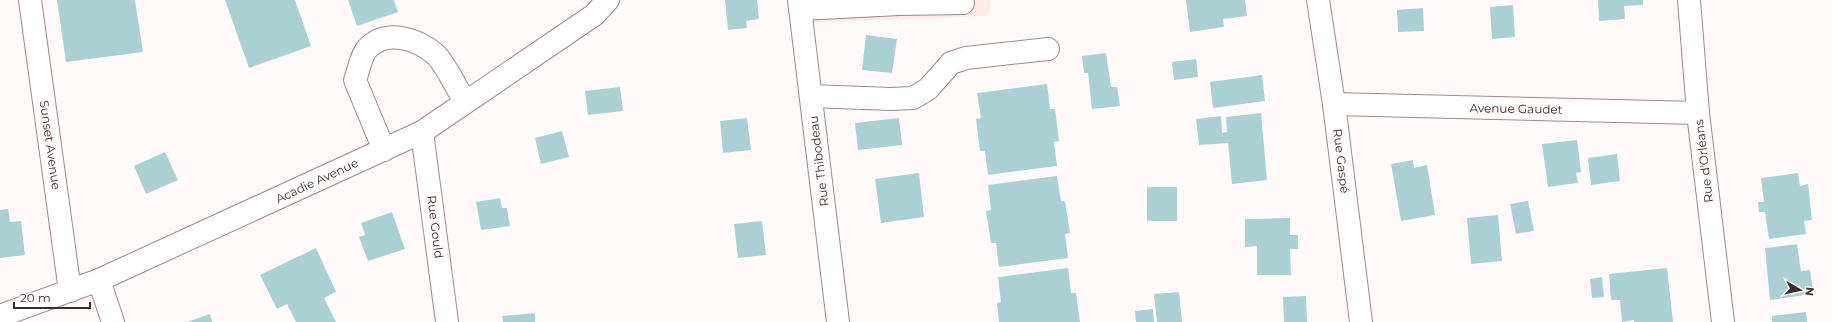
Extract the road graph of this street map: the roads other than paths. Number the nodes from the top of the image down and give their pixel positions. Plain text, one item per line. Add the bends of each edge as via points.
1 (30, 0) edge
2 (608, 0) edge
3 (1318, 0) edge
4 (1689, 0) edge
5 (963, 3) dead end
6 (799, 4) edge
7 (1048, 49) dead end
8 (811, 96) junction
9 (465, 102) junction
10 (1334, 104) junction
11 (1698, 113) junction
12 (422, 132) junction
13 (384, 150) junction
14 (100, 280) junction
15 (70, 291) junction
16 (0, 316) edge
17 (113, 322) edge
18 (447, 322) edge
19 (838, 322) edge
20 (1361, 322) edge
21 (1723, 322) edge

1 - 15 street, Sunset Avenue
2 - 9 street, Acadie Avenue via 594,15
3 - 10 street, Rue Gaspé
4 - 11 street, Rue d'Orléans
5 - 6 street
6 - 8 street, Rue Thibodeau
7 - 8 street via 951,62 928,90 913,98
8 - 19 street, Rue Thibodeau
9 - 12 street, Acadie Avenue
9 - 13 street via 437,56 418,42 399,37 381,39 366,49 355,80
10 - 11 street, Avenue Gaudet
10 - 20 street, Rue Gaspé
11 - 21 street, Rue d'Orléans
12 - 13 street, Acadie Avenue
12 - 18 street, Rue Gould
13 - 14 street, Acadie Avenue
14 - 15 street, Acadie Avenue
14 - 17 street
15 - 16 street, Acadie Avenue

